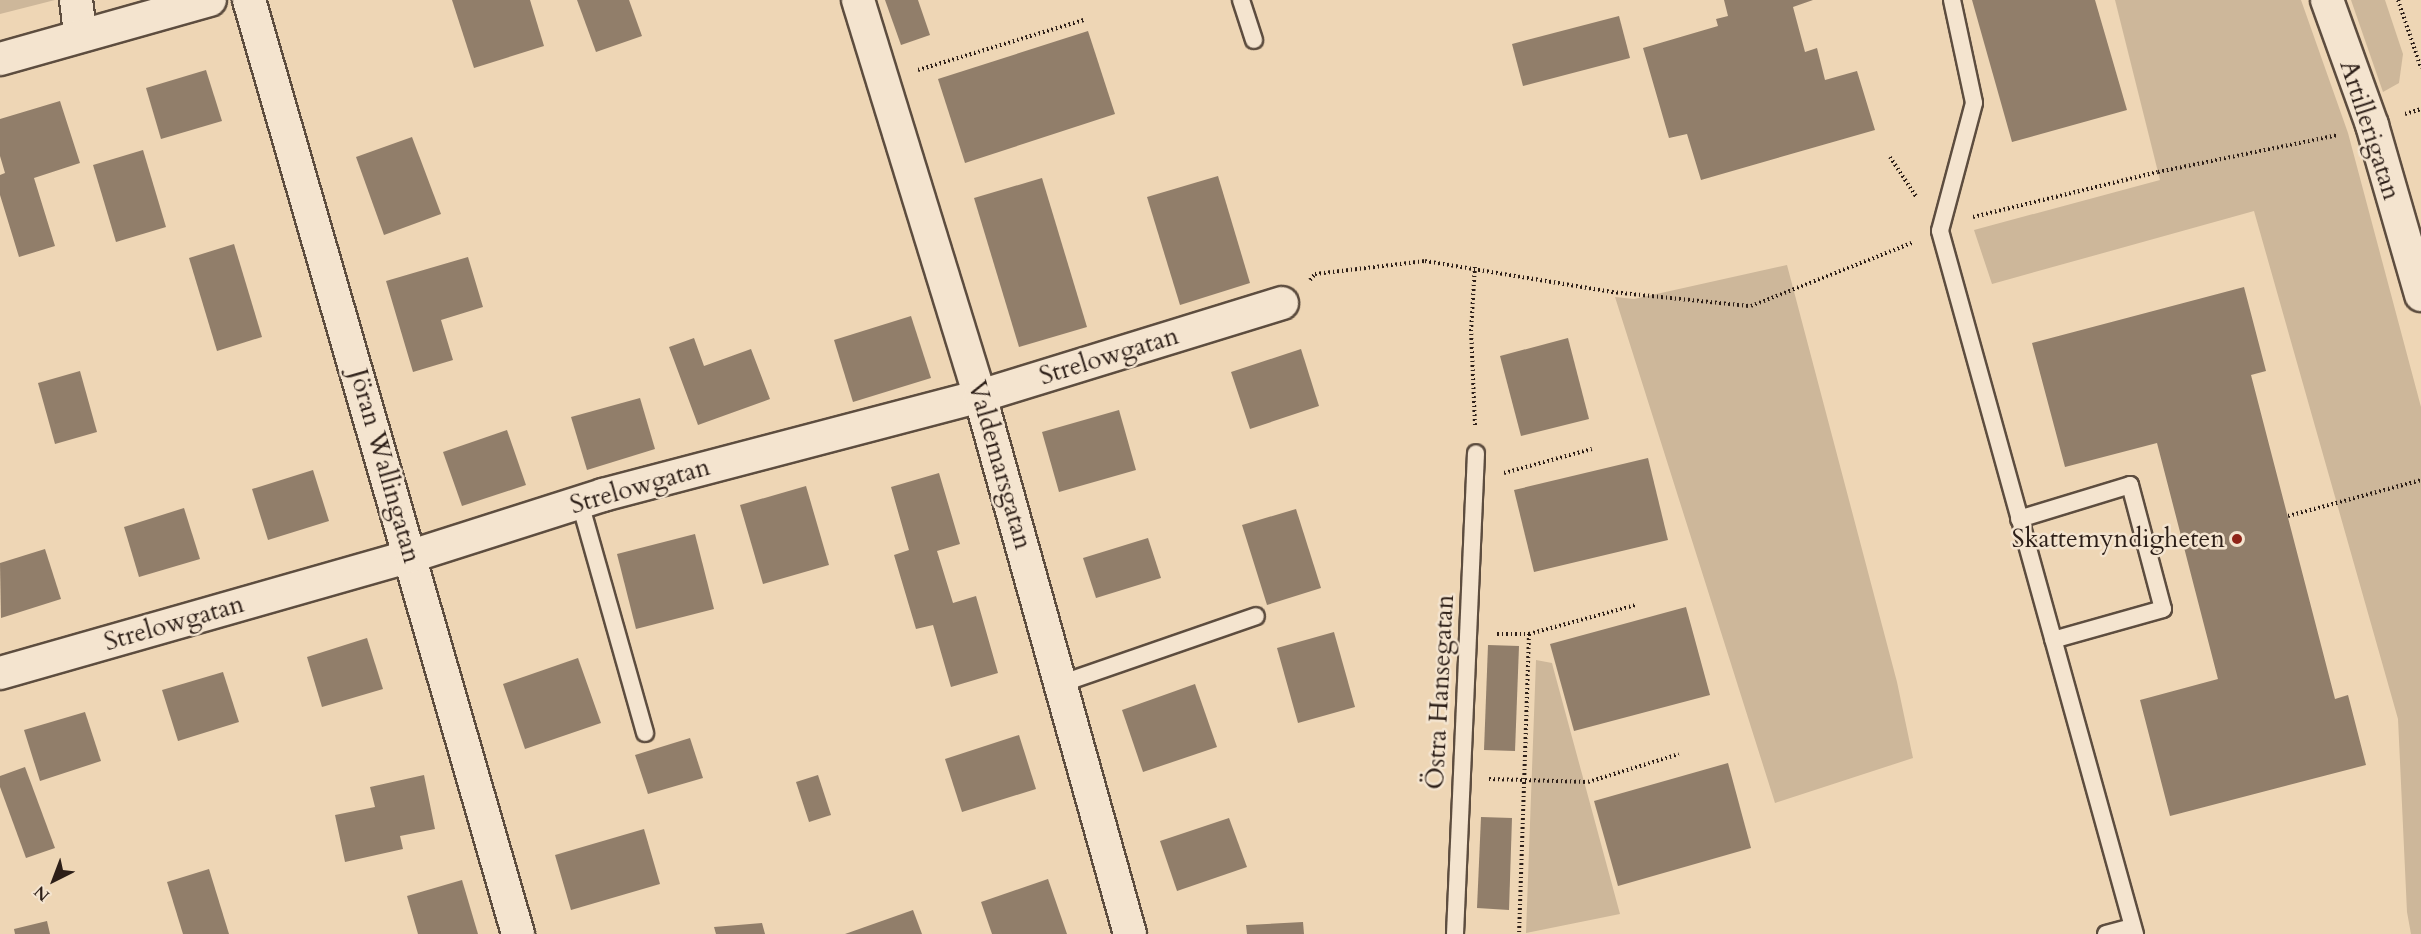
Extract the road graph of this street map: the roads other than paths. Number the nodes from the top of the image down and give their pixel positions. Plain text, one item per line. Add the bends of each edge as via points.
1 (76, 0) edge
2 (210, 0) edge
3 (249, 0) edge
4 (858, 0) edge
5 (1241, 0) edge
6 (1952, 0) edge
7 (2327, 0) edge
8 (80, 35) junction
9 (1254, 40) dead end
10 (0, 58) edge
11 (2421, 295) edge
12 (1282, 303) road end
13 (980, 396) junction
14 (1476, 453) road end
15 (580, 502) junction
16 (2019, 519) junction
17 (412, 556) junction
18 (1256, 616) dead end
19 (2053, 640) junction
20 (0, 673) edge
21 (1063, 683) junction
22 (645, 733) dead end
23 (2134, 930) edge
24 (518, 934) edge
25 (1130, 934) edge
26 (1455, 934) edge
27 (2106, 934) edge

1 - 8 street
2 - 8 street
3 - 17 street, Jöran Wallingatan
4 - 13 street, Valdemarsgatan
5 - 9 lane
6 - 16 lane via 1974,103 1940,231
7 - 11 street, Artillerigatan via 2372,125
8 - 10 street
12 - 13 street, Strelowgatan
13 - 15 street, Strelowgatan
13 - 21 street, Valdemarsgatan
14 - 26 lane, Östra Hansegatan
15 - 17 street, Strelowgatan
15 - 22 lane
16 - 19 lane
16 - 19 lane via 2130,485 2163,609
17 - 20 street, Strelowgatan
17 - 24 street, Jöran Wallingatan
18 - 21 lane
19 - 23 lane
21 - 25 street, Valdemarsgatan
23 - 27 lane

